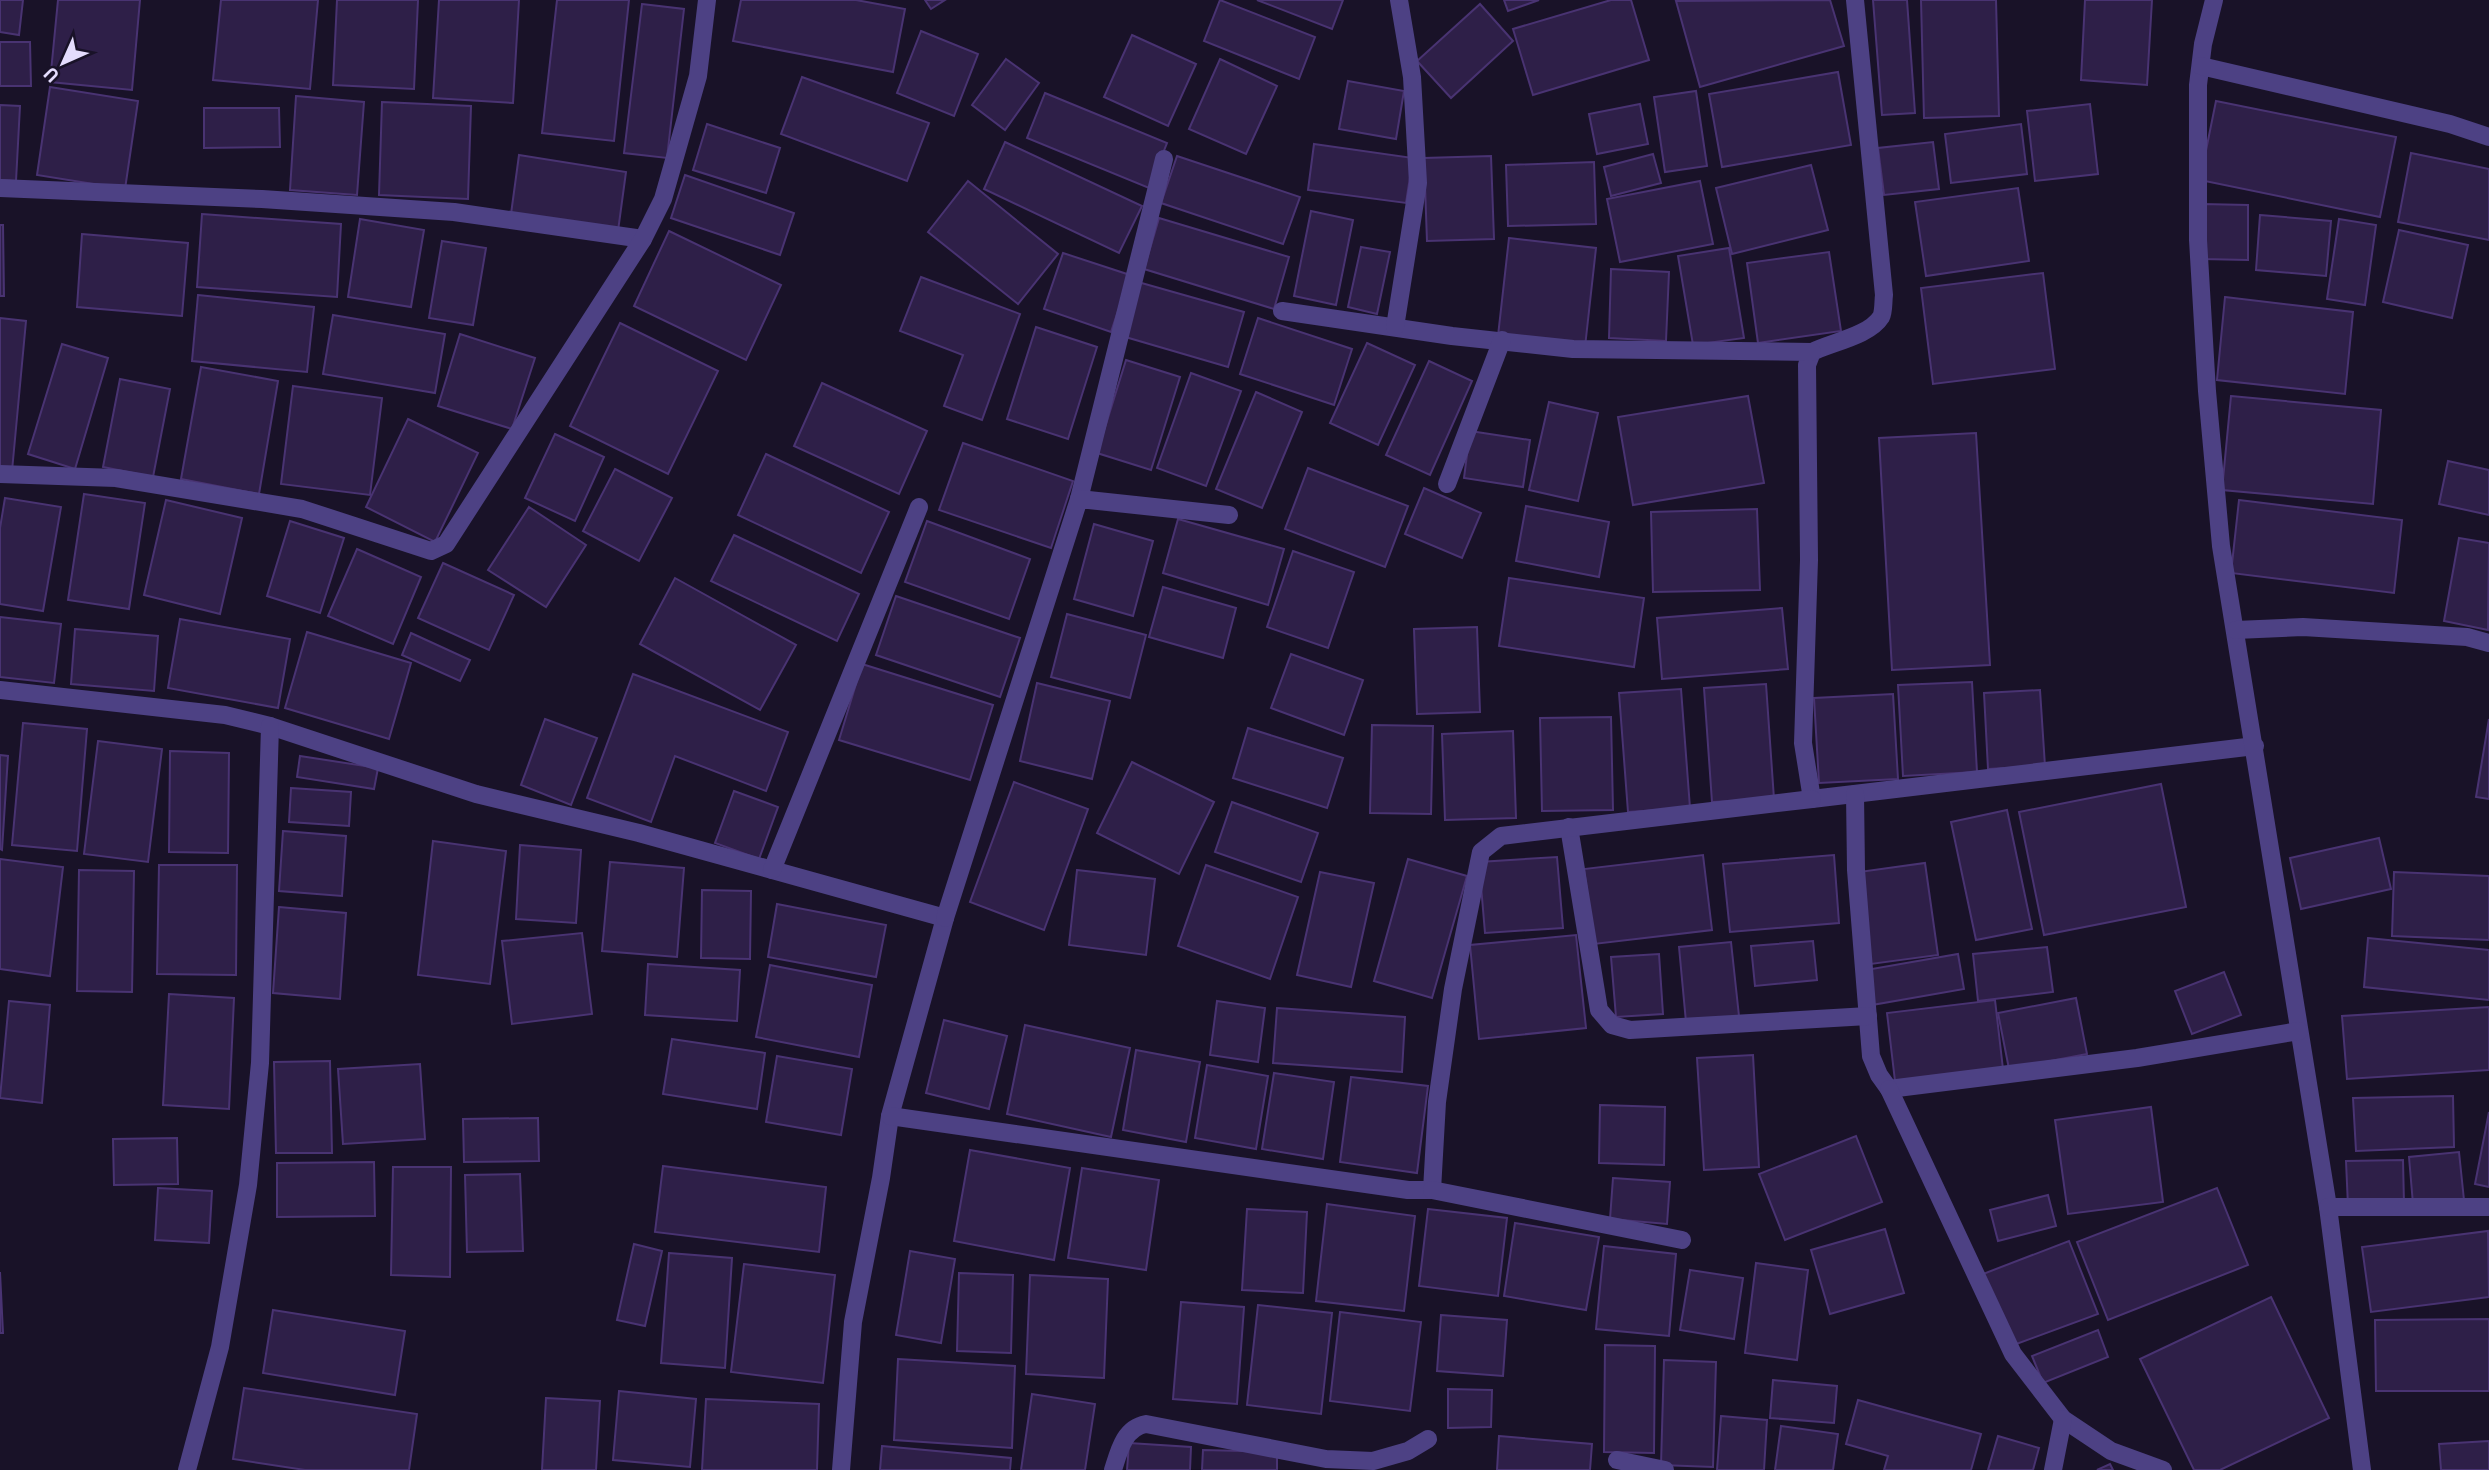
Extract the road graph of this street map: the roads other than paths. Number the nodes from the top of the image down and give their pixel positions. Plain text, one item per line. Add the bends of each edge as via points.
1 (707, 0) edge
2 (1399, 0) edge
3 (1855, 0) edge
4 (2214, 0) edge
5 (2201, 66) junction
6 (2489, 137) edge
7 (1164, 159) dead end
8 (0, 188) edge
9 (642, 239) junction
10 (1282, 311) dead end
11 (1395, 327) junction
12 (1502, 340) junction
13 (1812, 352) junction
14 (0, 474) edge
15 (1447, 484) dead end
16 (1079, 499) junction
17 (919, 507) dead end
18 (1229, 516) dead end
19 (2236, 630) junction
20 (2489, 643) edge
21 (0, 690) edge
22 (270, 726) junction
23 (2255, 746) junction
24 (1855, 794) junction
25 (1812, 799) junction
26 (1569, 827) junction
27 (772, 870) junction
28 (945, 918) junction
29 (1868, 1016) junction
30 (2299, 1031) junction
31 (1889, 1089) junction
32 (890, 1116) junction
33 (1432, 1190) junction
34 (2328, 1207) junction
35 (2489, 1207) edge
36 (1682, 1240) dead end
37 (2063, 1419) junction
38 (1428, 1440) dead end
39 (1617, 1460) dead end
40 (187, 1470) edge
41 (841, 1470) edge
42 (1113, 1470) edge
43 (1665, 1470) edge
44 (2053, 1470) edge
45 (2163, 1470) edge
46 (2362, 1470) edge

1 - 9 street via 695,88 663,199
2 - 11 street via 1412,76 1418,183
3 - 13 street via 1884,295 1882,316 1869,329
4 - 5 street
5 - 6 street via 2451,124
5 - 19 street via 2198,240 2205,363 2221,546
7 - 16 street
8 - 9 street via 454,212
9 - 14 street via 455,533 431,551 302,509 116,478
10 - 11 street
11 - 12 street
12 - 13 street via 1573,349
12 - 15 street
13 - 25 street via 1807,365 1809,560 1803,743
16 - 18 street
16 - 28 street
17 - 27 street
19 - 20 street via 2303,627
19 - 23 street
21 - 22 street via 225,715
22 - 27 street via 476,794 639,832
22 - 40 street via 260,1063 248,1185 220,1348
23 - 24 street
23 - 30 street
24 - 25 street
24 - 29 street
25 - 26 street
26 - 29 street via 1599,1010 1612,1025 1630,1031
26 - 33 street via 1501,836 1481,852 1451,1002 1437,1102
27 - 28 street
28 - 32 street
29 - 31 street via 1871,1056
30 - 31 street via 2137,1058
30 - 34 street
31 - 37 street via 2013,1354
32 - 33 street
32 - 41 street via 853,1322
33 - 36 street
34 - 35 street
34 - 46 street
37 - 44 street
37 - 45 street via 2111,1451
38 - 42 street via 1373,1461 1326,1459 1146,1424 1128,1434
39 - 43 street

